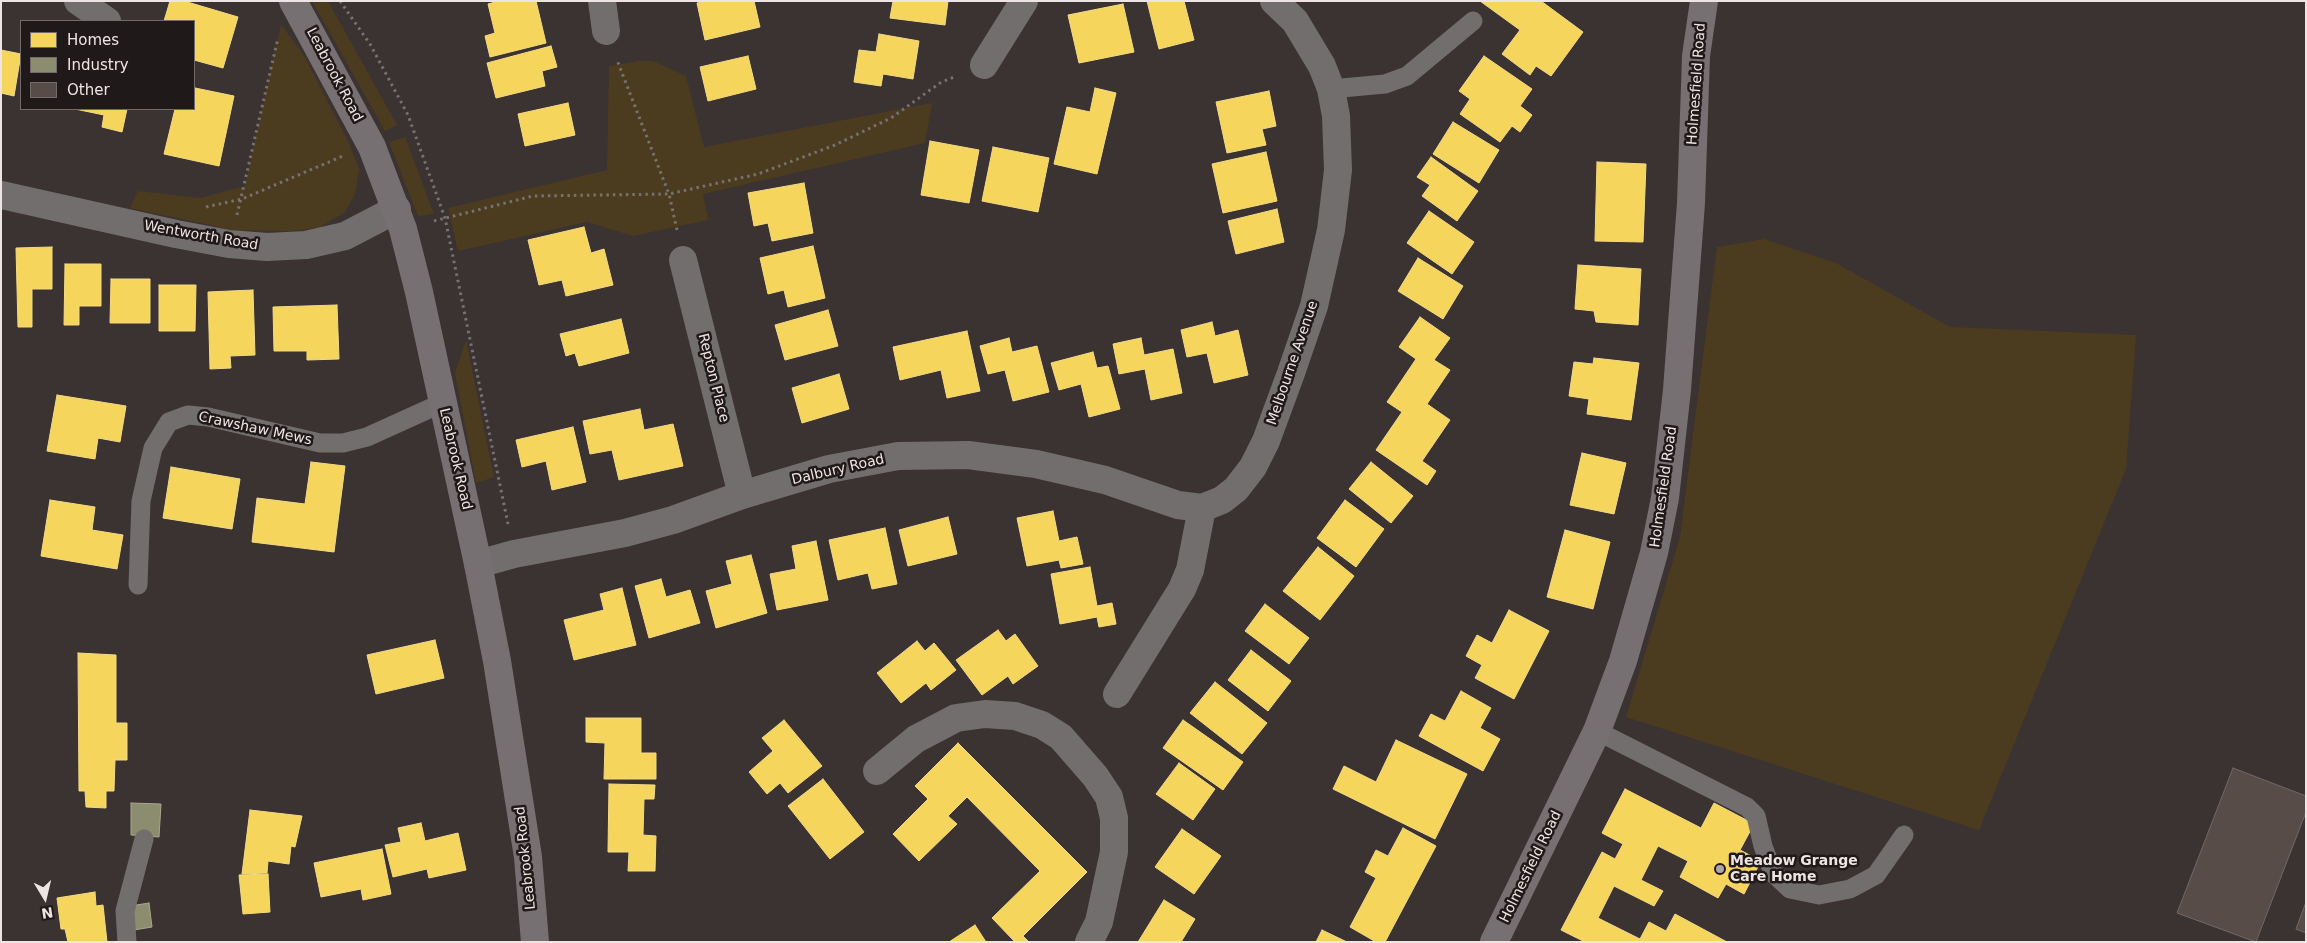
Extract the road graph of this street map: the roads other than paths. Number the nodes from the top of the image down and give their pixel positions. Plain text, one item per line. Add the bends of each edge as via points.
1 (78, 1) edge
2 (294, 1) edge
3 (602, 1) edge
4 (1024, 1) edge
5 (1274, 1) edge
6 (1704, 1) edge
7 (106, 20) edge
8 (1473, 20) dead end
9 (606, 32) road end
10 (984, 64) road end
11 (1330, 89) junction
12 (1, 195) edge
13 (400, 219) junction
14 (683, 260) road end
15 (442, 403) junction
16 (742, 495) junction
17 (1202, 508) junction
18 (478, 564) junction
19 (138, 585) dead end
20 (1116, 694) dead end
21 (1597, 731) junction
22 (877, 771) dead end
23 (1904, 835) dead end
24 (144, 839) dead end
25 (127, 942) edge
26 (534, 942) edge
27 (1089, 942) edge
28 (1494, 942) edge

1 - 7 street
2 - 13 main road, Leabrook Road via 372,147
3 - 9 street
4 - 10 street
5 - 11 street, Melbourne Avenue via 1295,21 1322,66
6 - 21 main road, Holmesfield Road via 1696,56 1691,202 1677,390 1665,498 1654,553 1623,661
8 - 11 lane via 1407,76 1379,85
11 - 17 street, Melbourne Avenue via 1336,116 1338,170 1331,230 1314,306 1266,441 1253,467 1236,490
12 - 13 street, Wentworth Road via 229,244 267,247 306,246
13 - 15 main road, Leabrook Road
14 - 16 street, Repton Place
15 - 18 main road, Leabrook Road
15 - 19 lane, Crawshaw Mews via 367,437 343,443 320,442 208,417 188,415 169,422 153,448 141,501
16 - 17 street, Dalbury Road via 830,469 890,458 968,454 1105,480 1178,505
16 - 18 street, Dalbury Road via 654,525
17 - 20 street via 1190,570 1182,589
18 - 26 main road, Leabrook Road via 518,785 528,856
21 - 23 lane via 1747,806 1756,816 1772,873 1790,889 1819,895 1850,889 1876,875
21 - 28 main road, Holmesfield Road
22 - 27 street via 916,739 956,718 985,714 1015,716 1042,725 1061,737 1096,776 1109,797 1114,818 1114,852 1099,922
24 - 25 lane via 124,911

